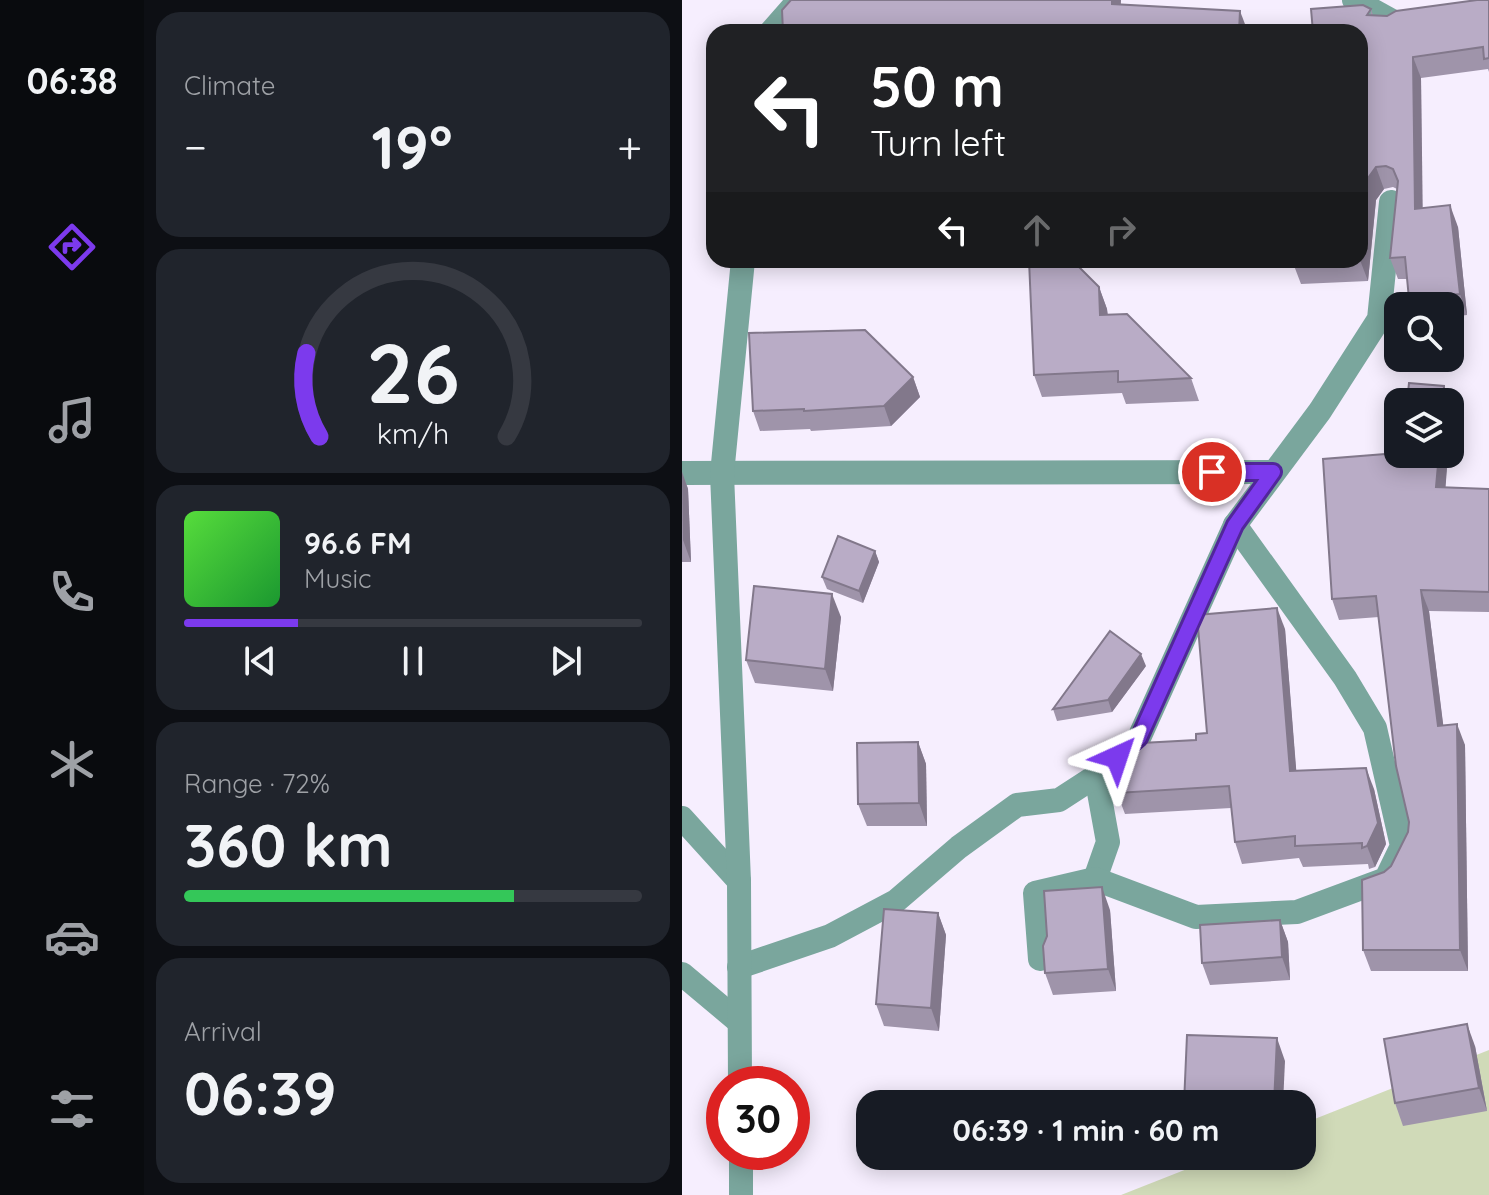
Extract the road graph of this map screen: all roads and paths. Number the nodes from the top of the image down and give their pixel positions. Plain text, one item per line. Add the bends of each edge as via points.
1 (799, 0) edge
2 (1354, 0) edge
3 (1394, 22) edge
4 (778, 24) edge
5 (1391, 202) dead end
6 (742, 268) edge
7 (1273, 472) junction
8 (682, 473) edge
9 (722, 474) junction
10 (1235, 525) junction
11 (1096, 776) junction
12 (682, 818) edge
13 (1095, 879) junction
14 (739, 881) junction
15 (1040, 959) edge
16 (739, 967) junction
17 (682, 974) edge
18 (738, 1021) junction
19 (739, 1066) edge
20 (741, 1170) edge
21 (741, 1195) edge

1 - 4 street
2 - 3 street
5 - 7 street via 1379,319
6 - 9 street
7 - 9 street
7 - 10 street
8 - 9 street
9 - 14 street
10 - 11 street via 1139,738
10 - 13 street via 1375,728 1402,846 1386,879 1297,912 1196,917
11 - 13 street via 1108,842
11 - 16 street via 1059,800 1017,805 896,901 857,922
12 - 14 street
13 - 15 street via 1035,893
14 - 16 street
16 - 18 street
17 - 18 street
18 - 19 street
20 - 21 street

